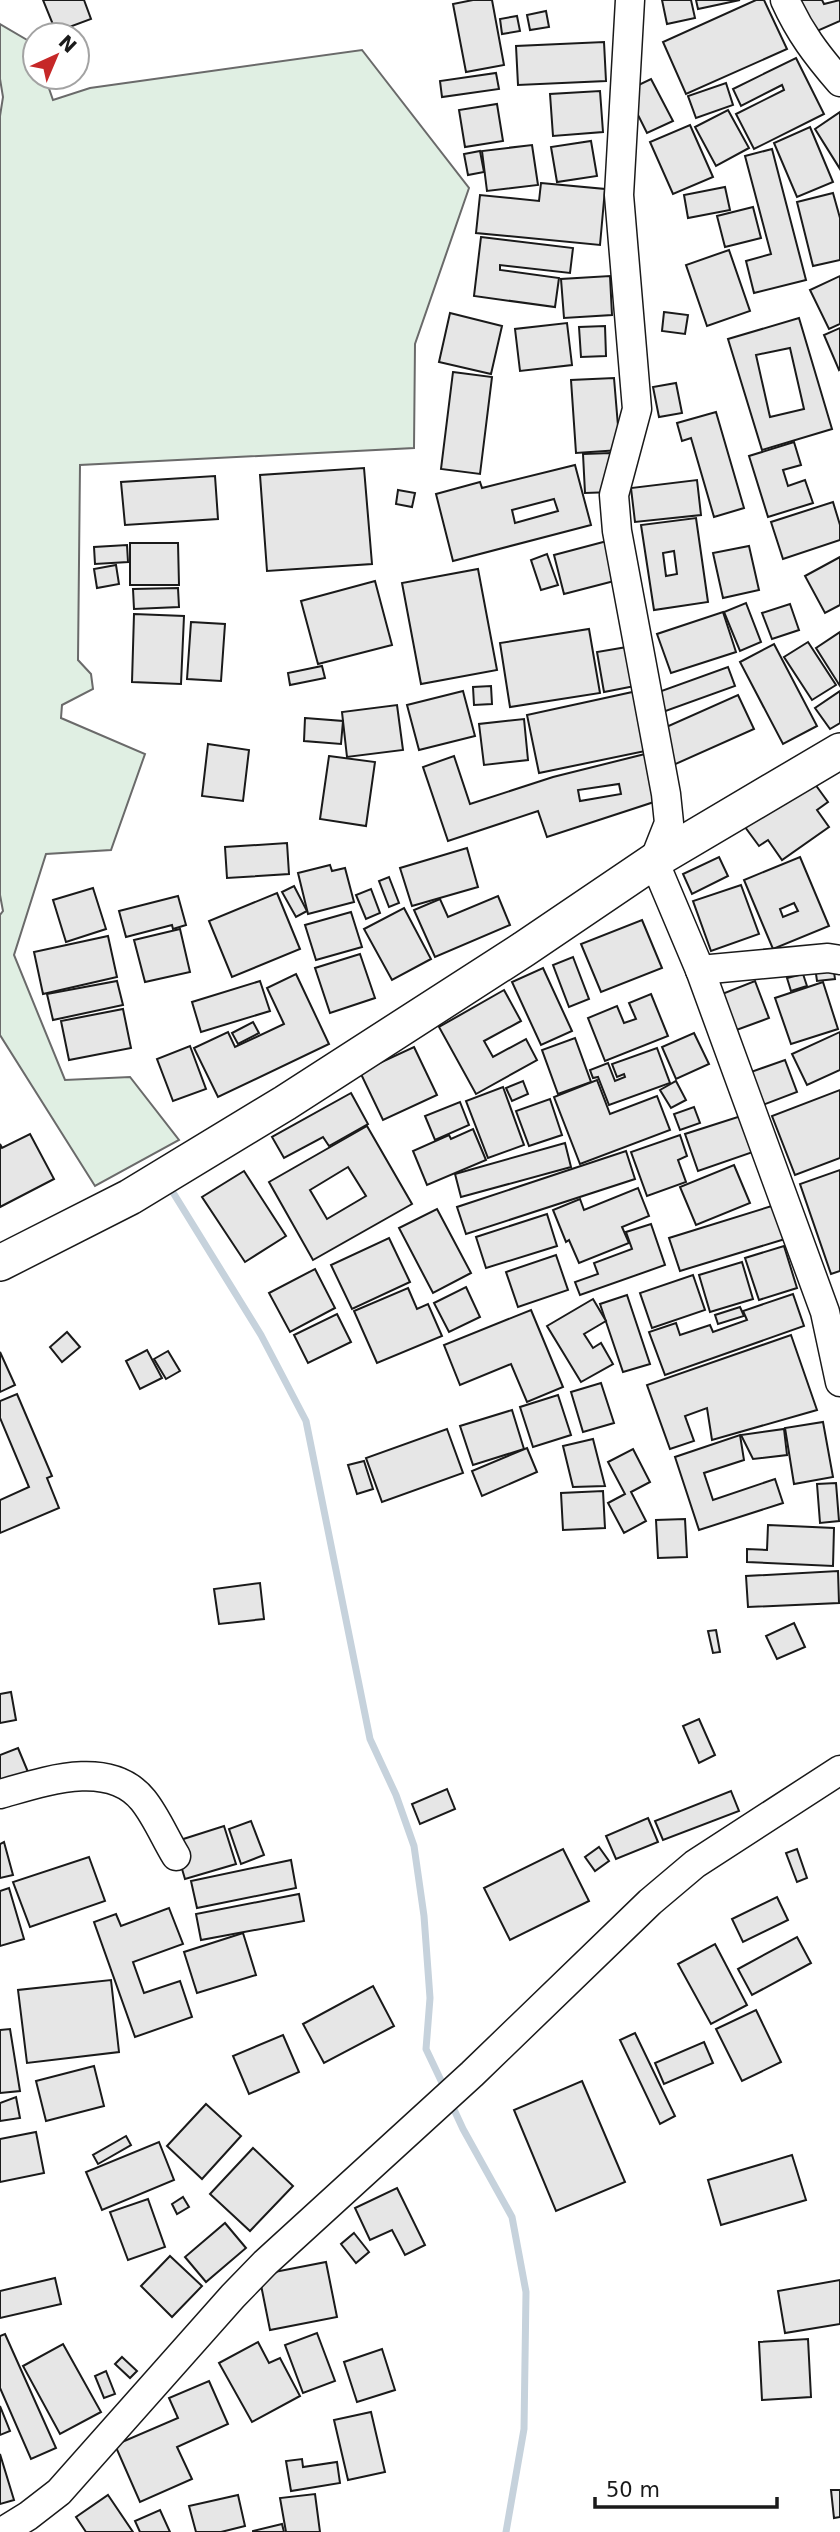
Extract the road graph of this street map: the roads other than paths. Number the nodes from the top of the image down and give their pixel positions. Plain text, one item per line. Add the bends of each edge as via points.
1 (630, 0) edge
2 (785, 0) edge
3 (840, 82) edge
4 (840, 751) edge
5 (654, 861) junction
6 (840, 960) edge
7 (699, 970) junction
8 (0, 1263) edge
9 (840, 1382) edge
10 (840, 1770) edge
11 (0, 1794) edge
12 (176, 1856) dead end
13 (2, 2532) edge

1 - 5 street via 620,195 637,409 614,495 666,794 669,823
2 - 3 street via 814,54
4 - 5 main road
5 - 7 street
5 - 8 main road via 285,1103 130,1197
6 - 7 street
7 - 9 street via 825,1312
10 - 13 street via 695,1864 650,1902 472,2074 265,2263 59,2492
11 - 12 street via 59,1778 100,1777 127,1785 143,1800

